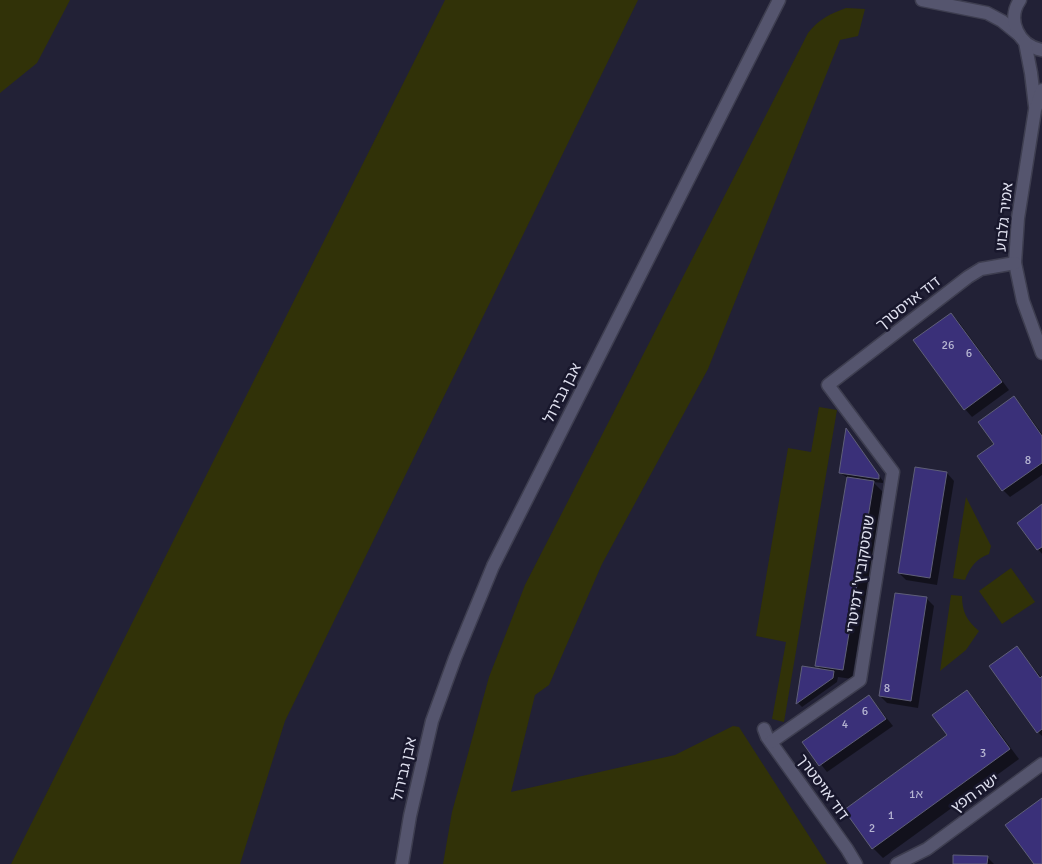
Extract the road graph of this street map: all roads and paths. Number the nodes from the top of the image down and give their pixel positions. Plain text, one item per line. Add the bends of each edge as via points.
1 (779, 0) edge
2 (922, 0) edge
3 (1020, 0) edge
4 (1021, 38) junction
5 (1042, 50) edge
6 (1042, 90) edge
7 (1035, 110) junction
8 (1015, 263) junction
9 (1042, 353) edge
10 (828, 386) joint
11 (764, 729) dead end
12 (771, 742) junction
13 (1042, 764) edge
14 (927, 849) junction
15 (402, 864) edge
16 (856, 864) edge
17 (897, 864) edge
18 (917, 864) edge

1 - 15 street, אבן גבירול via 493,566 432,721
2 - 4 street via 987,13
3 - 4 street, אמיר גלבוע via 1014,13 1014,24
4 - 5 street
4 - 7 street, אמיר גלבוע via 1031,73
6 - 7 street, אמיר גלבוע
7 - 8 street, אמיר גלבוע via 1018,218
8 - 9 street, אמיר גלבוע via 1023,301
8 - 10 street, דוד אויסטרך via 981,269 968,277
10 - 12 street, שוסטקוביץ' דמיטרי via 893,472 860,680
11 - 12 street, דוד אויסטרך
12 - 16 street, דוד אויסטרך
13 - 14 street, ישה חפץ
14 - 17 street, ישה חפץ
14 - 18 street, ישה חפץ

